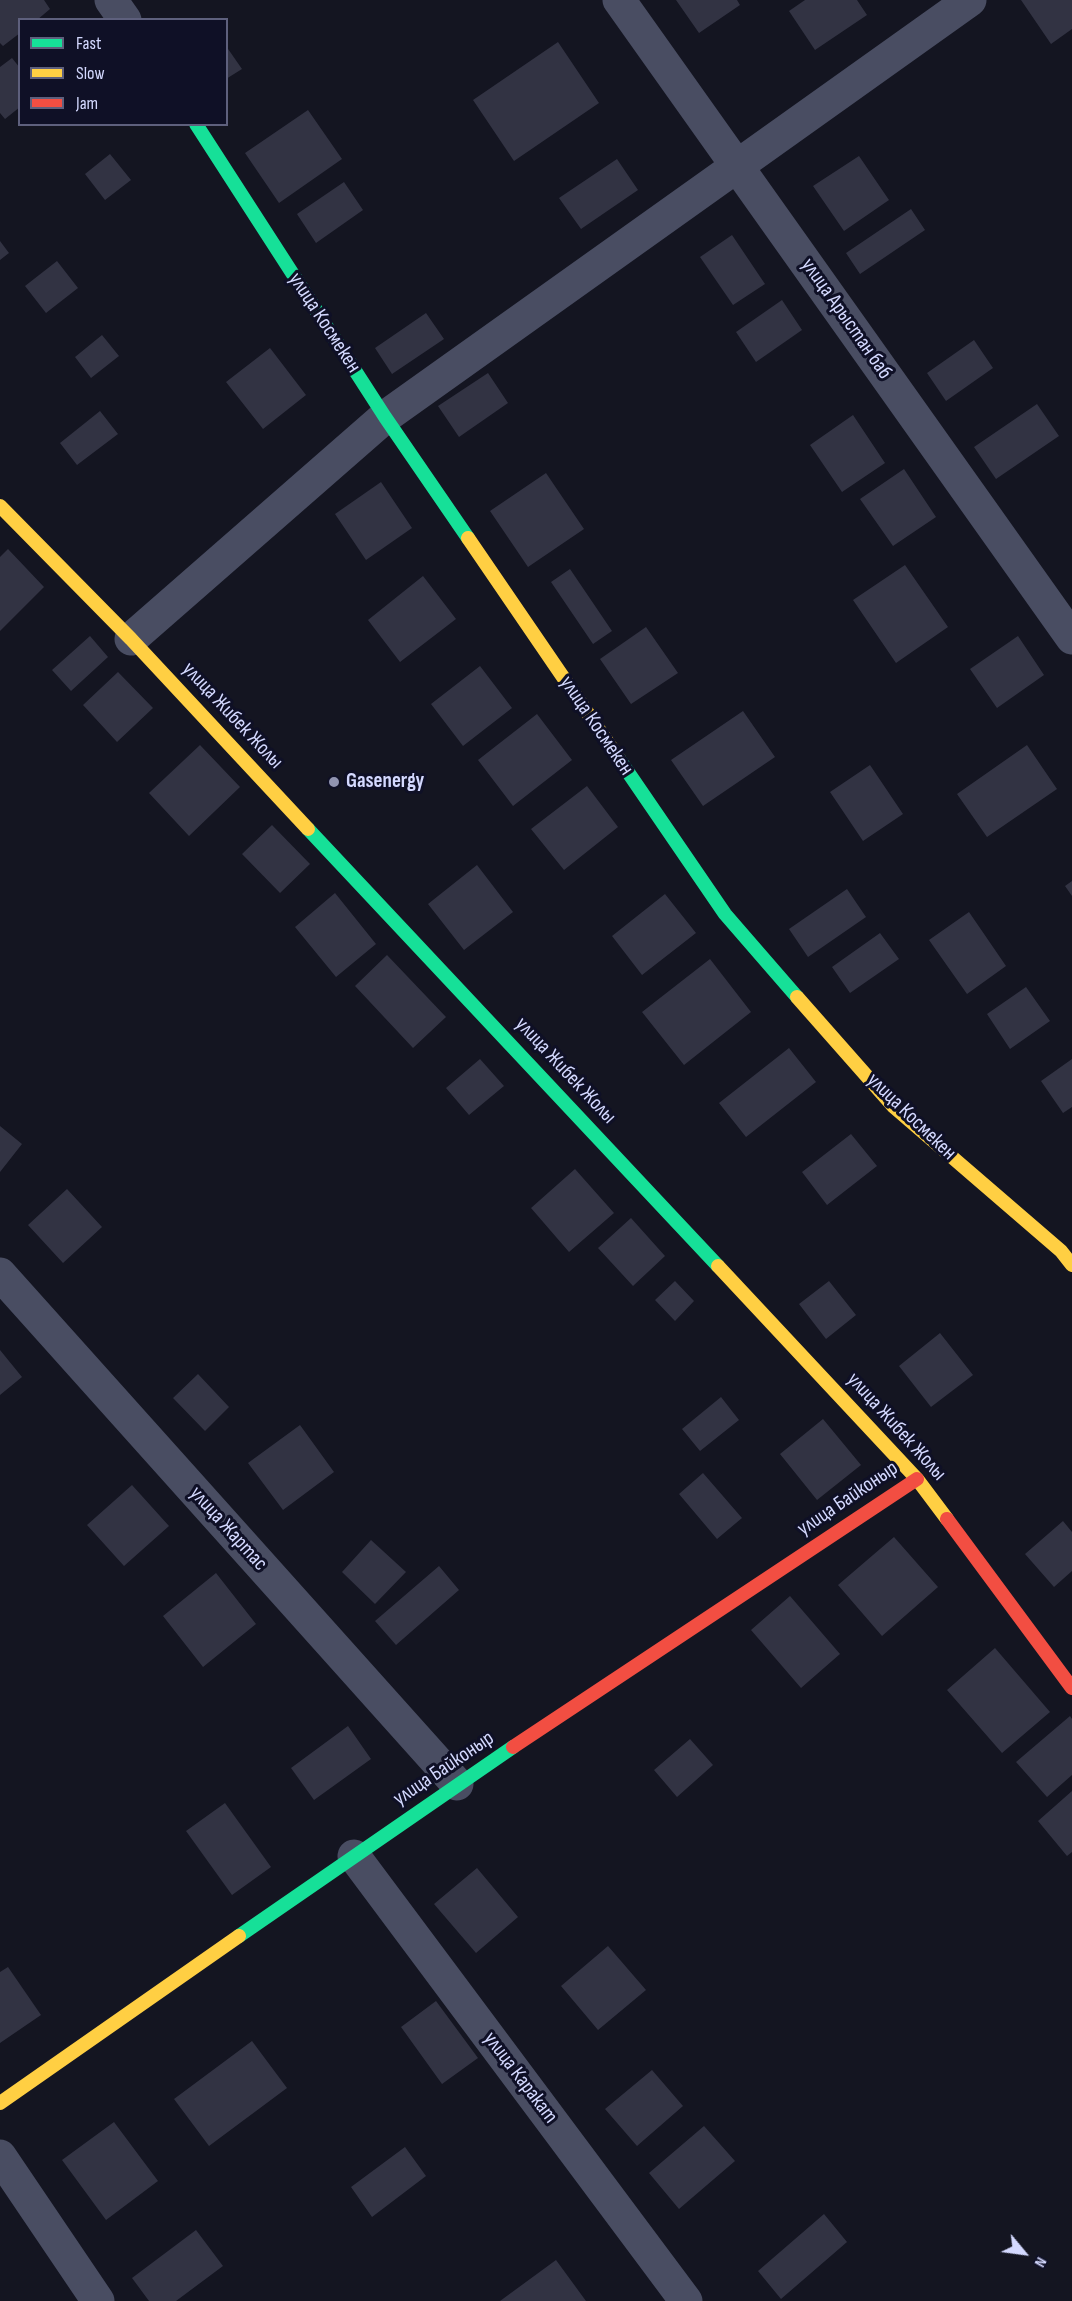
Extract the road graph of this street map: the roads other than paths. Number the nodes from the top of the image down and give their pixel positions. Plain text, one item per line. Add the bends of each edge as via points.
1 (111, 0) edge
2 (619, 0) edge
3 (970, 0) edge
4 (124, 18) edge
5 (197, 126) edge
6 (737, 165) junction
7 (385, 417) junction
8 (0, 506) edge
9 (1072, 638) edge
10 (131, 639) junction
11 (1072, 1265) edge
12 (0, 1274) edge
13 (917, 1479) junction
14 (1072, 1688) edge
15 (457, 1784) junction
16 (354, 1856) junction
17 (0, 2103) edge
18 (0, 2156) edge
19 (98, 2301) edge
20 (686, 2301) edge

1 - 4 street
2 - 6 street, улица Арыстан баб
3 - 6 street
5 - 7 street, улица Космекен
6 - 7 street
6 - 9 street, улица Арыстан баб
7 - 10 street
7 - 11 street, улица Космекен via 725,914 894,1107 1061,1251
8 - 10 street, улица Жибек Жолы
10 - 13 street, улица Жибек Жолы
12 - 15 street, улица Жартас
13 - 14 street, улица Жибек Жолы
13 - 15 street, улица Байконыр
15 - 16 street, улица Байконыр
16 - 17 street, улица Байконыр
16 - 20 street, улица Каракат
18 - 19 street

